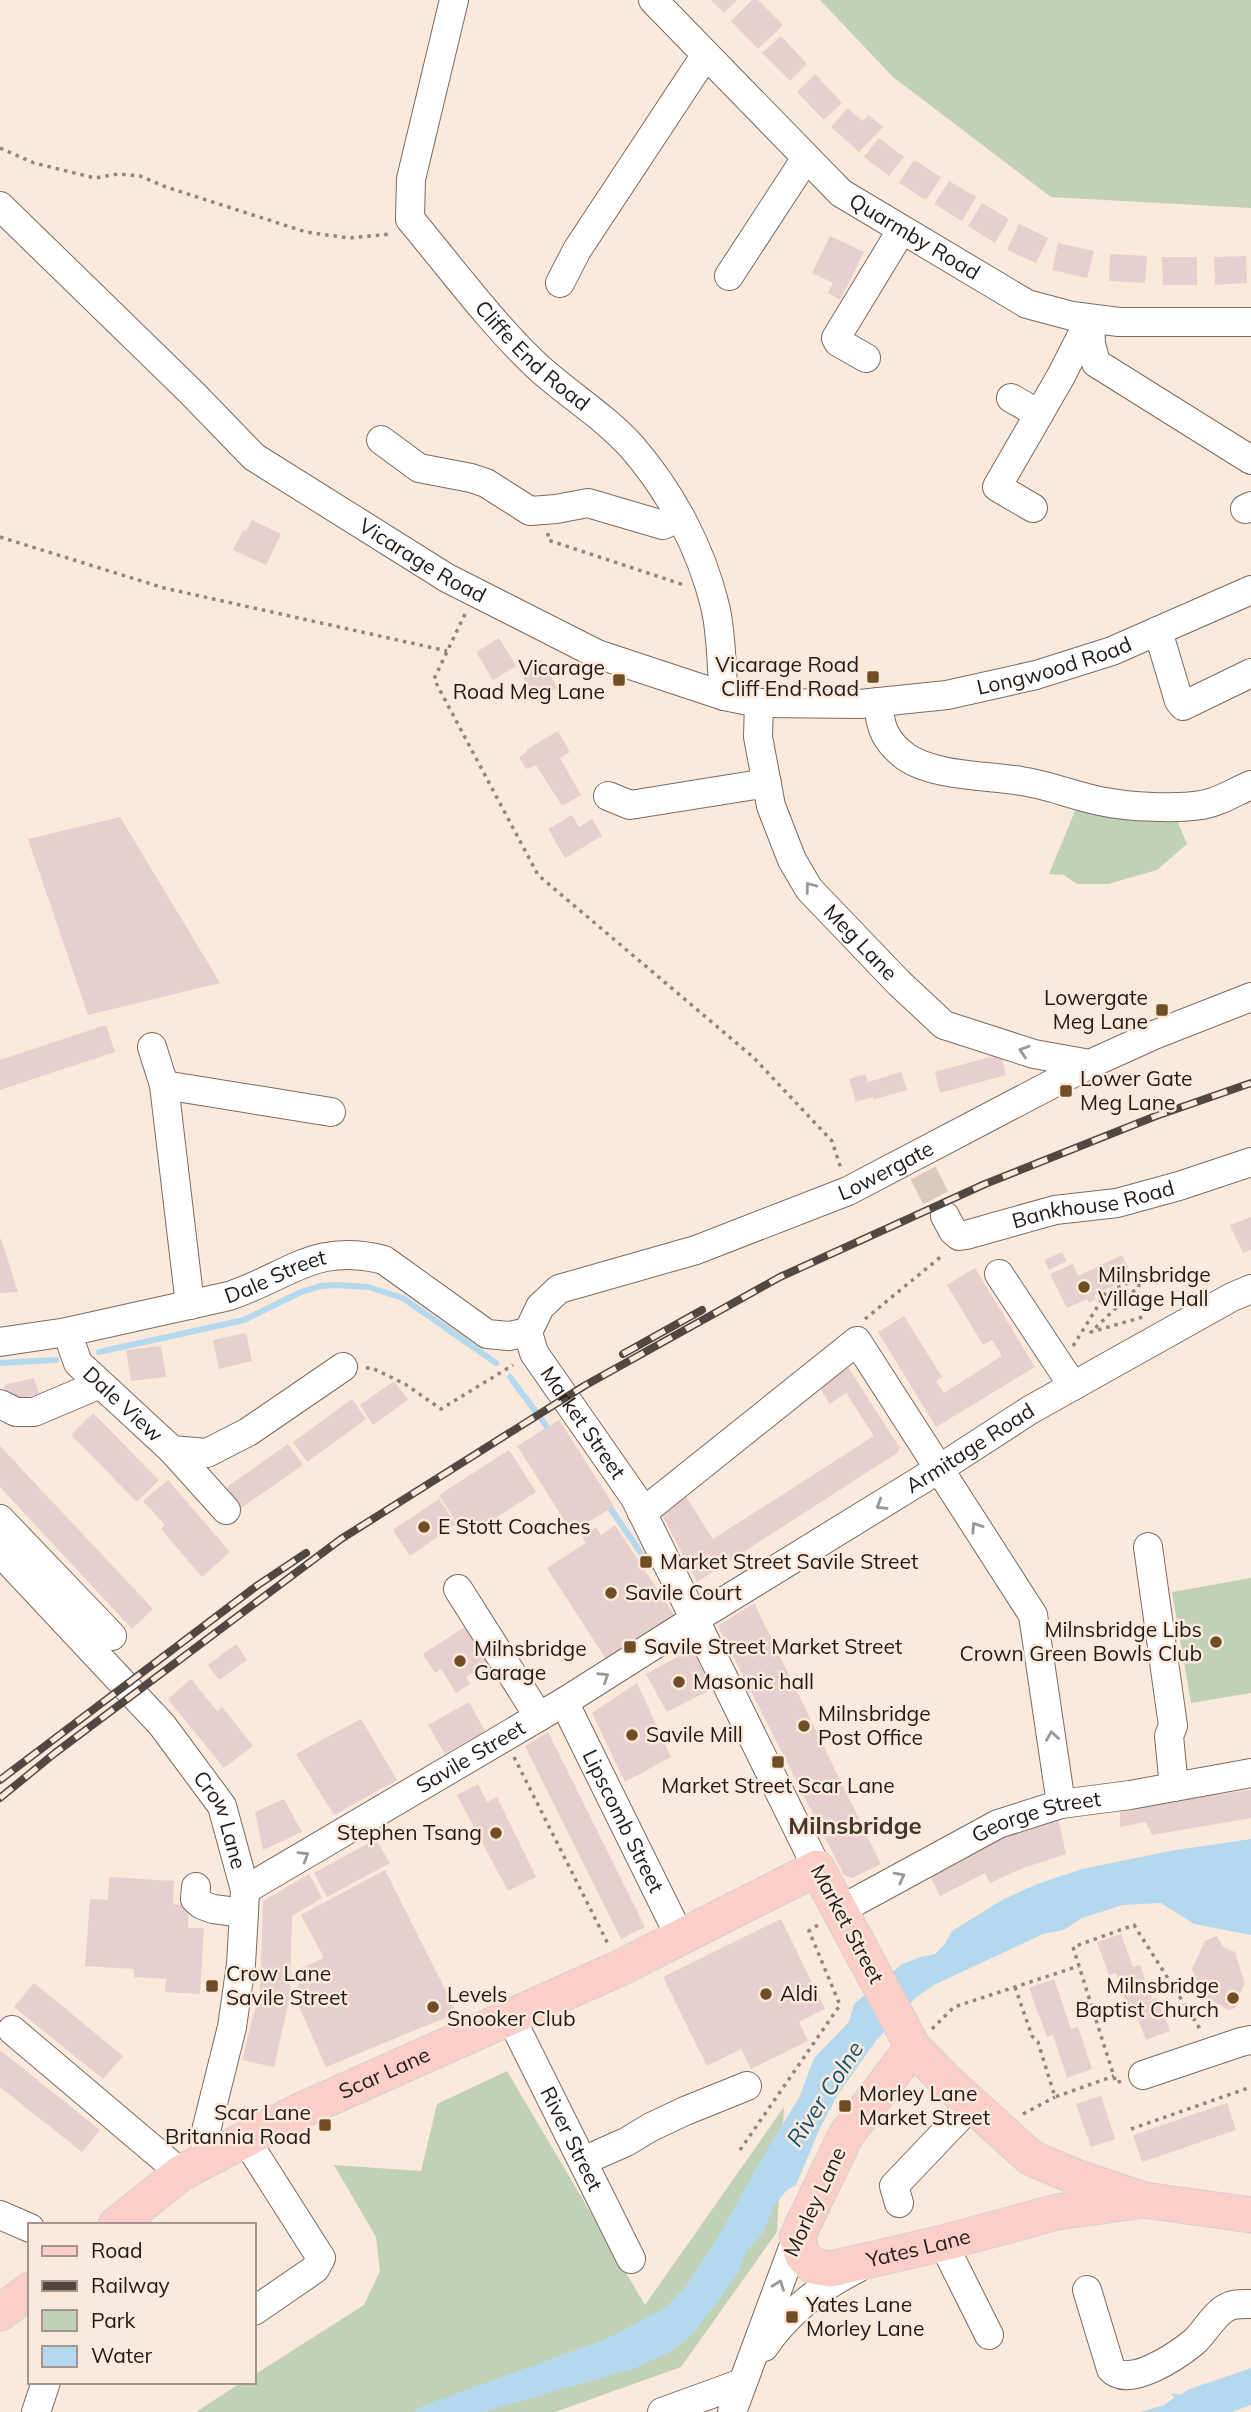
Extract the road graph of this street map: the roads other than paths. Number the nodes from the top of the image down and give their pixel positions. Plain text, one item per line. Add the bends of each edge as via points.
1 (454, 0) edge
2 (653, 0) edge
3 (705, 56) junction
4 (806, 158) junction
5 (0, 206) edge
6 (901, 231) junction
7 (729, 276) dead end
8 (560, 282) dead end
9 (1090, 319) junction
10 (1251, 322) edge
11 (866, 358) dead end
12 (1011, 398) dead end
13 (1039, 414) junction
14 (381, 440) dead end
15 (1251, 460) edge
16 (1033, 508) dead end
17 (680, 517) junction
18 (1251, 590) edge
19 (1158, 631) junction
20 (1251, 673) edge
21 (947, 695) joint
22 (724, 696) junction
23 (878, 702) junction
24 (759, 703) junction
25 (767, 783) junction
26 (1251, 785) edge
27 (608, 796) dead end
28 (1251, 998) edge
29 (152, 1046) dead end
30 (1090, 1064) junction
31 (164, 1085) junction
32 (331, 1112) dead end
33 (1251, 1162) edge
34 (944, 1216) tunnel mouth
35 (999, 1274) dead end
36 (1251, 1289) edge
37 (190, 1305) junction
38 (68, 1332) junction
39 (0, 1342) edge
40 (531, 1342) junction
41 (343, 1367) road end
42 (100, 1384) junction
43 (1073, 1386) junction
44 (0, 1404) edge
45 (172, 1450) junction
46 (939, 1469) junction
47 (226, 1510) dead end
48 (642, 1513) junction
49 (0, 1519) edge
50 (1148, 1547) dead end
51 (0, 1552) edge
52 (458, 1589) dead end
53 (695, 1619) junction
54 (112, 1636) dead end
55 (564, 1702) junction
56 (538, 1717) junction
57 (1251, 1773) edge
58 (1174, 1787) junction
59 (1061, 1804) junction
60 (817, 1868) junction
61 (196, 1887) dead end
62 (244, 1902) junction
63 (840, 1910) junction
64 (681, 1939) junction
65 (511, 2018) junction
66 (12, 2030) dead end
67 (1251, 2040) edge
68 (910, 2042) junction
69 (1143, 2075) road end
70 (747, 2086) dead end
71 (972, 2105) junction
72 (246, 2140) junction
73 (1031, 2158) junction
74 (583, 2161) junction
75 (193, 2167) junction
76 (1144, 2200) junction
77 (899, 2203) dead end
78 (1057, 2212) junction
79 (0, 2215) edge
80 (1251, 2215) edge
81 (119, 2223) edge
82 (28, 2227) edge
83 (797, 2237) junction
84 (943, 2243) junction
85 (631, 2259) dead end
86 (875, 2260) junction
87 (1087, 2290) dead end
88 (28, 2292) edge
89 (1251, 2304) edge
90 (256, 2310) edge
91 (0, 2313) edge
92 (989, 2335) dead end
93 (744, 2378) junction
94 (45, 2384) edge
95 (36, 2412) edge
96 (662, 2412) edge
97 (732, 2412) edge

1 - 17 street, Cliffe End Road via 411,179 410,219 504,331 631,447
2 - 3 street, Quarmby Road
3 - 4 street, Quarmby Road
3 - 8 street
4 - 6 street, Quarmby Road via 841,193
4 - 7 street
5 - 22 street, Vicarage Road via 254,457 476,593 597,654
6 - 9 street, Quarmby Road via 1027,304
6 - 11 street via 836,338
9 - 10 street, Quarmby Road
9 - 13 street
9 - 15 street via 1096,363
12 - 13 street
13 - 16 street via 997,487
14 - 17 street via 419,468 486,483 530,512 588,503 663,525
17 - 22 street, Cliffe End Road via 716,608
18 - 19 street, Longwood Road
19 - 20 street, Longwood Road via 1183,706
19 - 21 street, Longwood Road via 1036,675
21 - 23 street, Vicarage Road
22 - 24 street, Vicarage Road
23 - 24 street, Vicarage Road
23 - 26 street via 886,739 909,758 953,773 1022,781 1104,802 1143,806 1202,805
24 - 25 street, Meg Lane via 758,737
25 - 27 street via 630,804
30 -> 25 street, Meg Lane via 1034,1054 944,1025 809,889 792,860
28 - 30 street, Lowergate
29 - 31 street
30 - 40 street, Lowergate via 919,1165 696,1250 559,1289 540,1307
31 - 32 street
31 - 37 street
33 - 34 street, Bankhouse Road via 1117,1203 1055,1210 959,1236
35 - 43 street
36 - 43 street, Armitage Road
37 - 38 street, Dale Street
37 - 40 street, Dale Street via 249,1290 315,1258 367,1256 384,1260 487,1334
38 - 39 street, Dale Street
38 - 42 street, Dale View via 78,1363
40 - 48 street, Market Street
41 - 45 street, Dale View via 248,1432 207,1453
42 - 44 street via 34,1412 16,1412
42 - 45 street, Dale View
43 - 46 street, Armitage Road
45 - 47 street
46 - 48 street via 857,1341
46 -> 53 street, Armitage Road
59 -> 46 street via 1033,1615
48 - 53 street, Market Street
49 - 54 street
50 - 58 street via 1173,1726 1169,1736
51 - 62 street, Crow Lane via 162,1725 222,1806
52 - 56 street
55 -> 53 street, Savile Street
53 - 60 street, Market Street
55 - 56 street, Savile Street
55 - 64 street, Lipscomb Street
62 -> 56 street, Savile Street
57 - 58 street, George Street
58 - 59 street, George Street
63 -> 59 street, George Street via 999,1824
60 - 63 main road, Market Street
60 - 64 main road, Scar Lane
61 - 62 street via 195,1899 202,1905
62 - 75 street, Crow Lane via 232,2027
63 - 68 main road, Market Street
64 - 65 main road, Scar Lane
65 - 72 main road, Scar Lane
65 - 74 street, River Street
66 - 75 street
67 - 69 street
68 - 71 main road, Market Street
68 - 83 main road, Morley Lane via 846,2134
70 - 74 street
71 - 73 main road, Market Street
71 - 77 street via 894,2186
72 - 75 main road, Scar Lane
72 - 90 street via 321,2258 315,2269
73 - 76 main road, Market Street
73 - 78 main road via 1054,2193
74 - 85 street, River Street
75 - 81 main road, Scar Lane
76 - 78 main road, Market Street
76 - 80 main road, Market Street
78 - 84 main road, Yates Lane
79 - 82 street
83 - 86 main road, Yates Lane via 803,2256 813,2266 831,2269
93 -> 83 street, Morley Lane
84 - 86 main road, Yates Lane
84 - 92 street
86 - 93 street, Morley Lane via 804,2301 775,2332
87 - 89 street via 1111,2369 1125,2375 1155,2369 1194,2342 1224,2308
88 - 91 main road
93 - 96 street
93 - 97 street, Morley Lane
94 - 95 street

